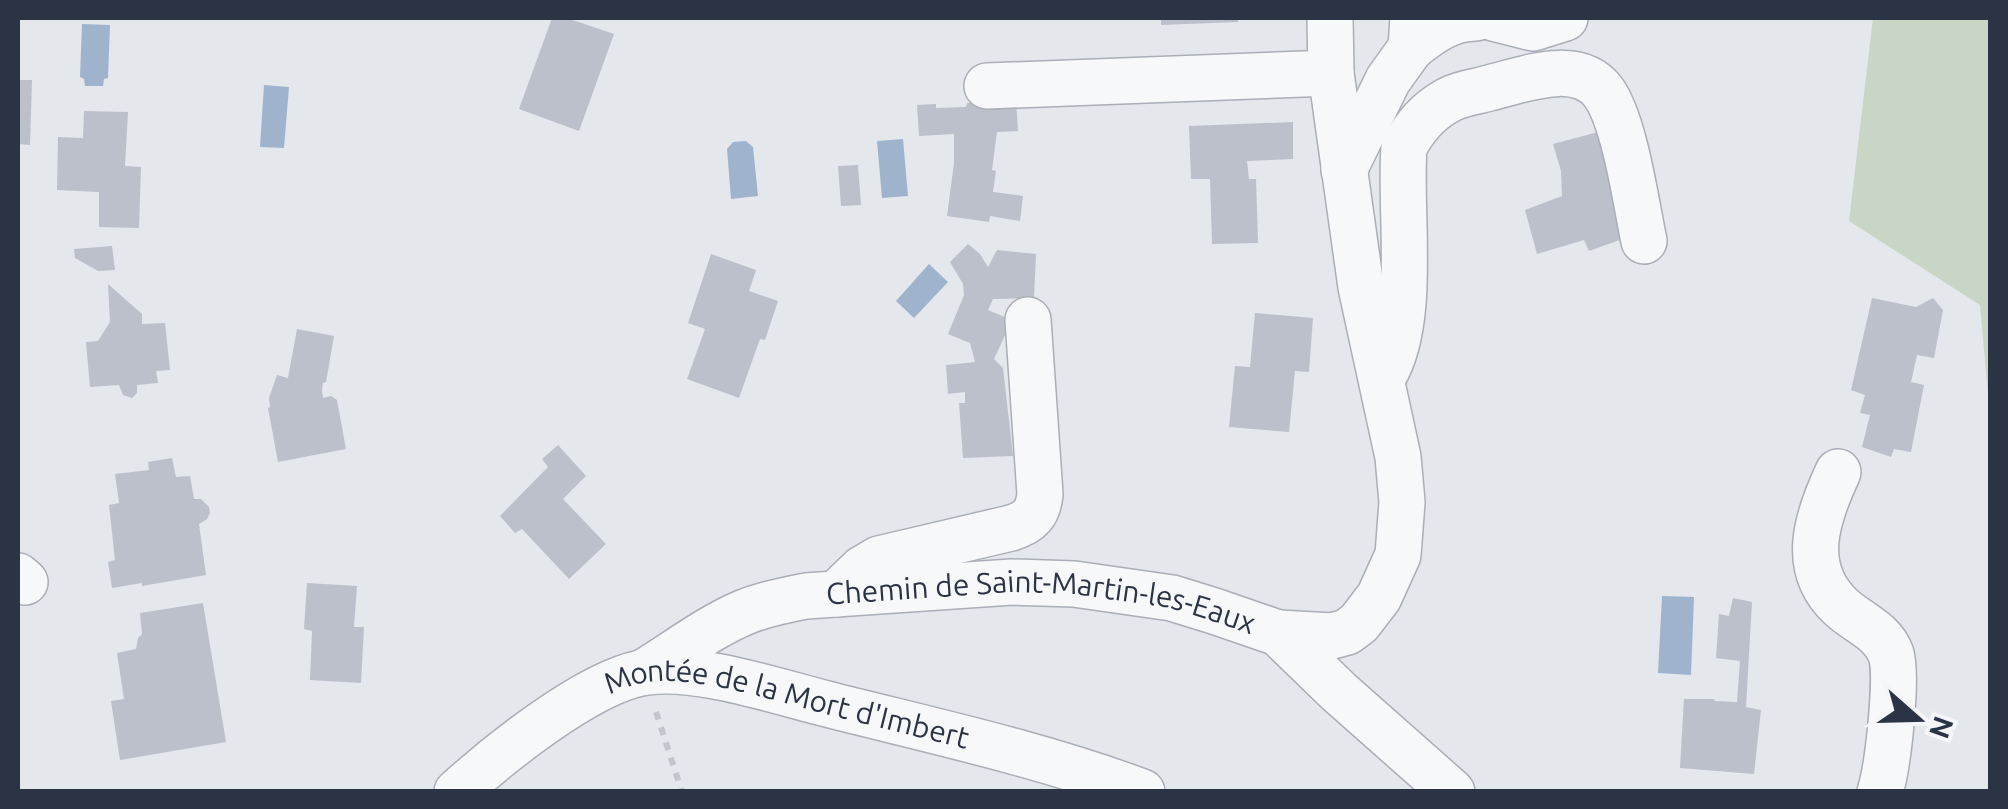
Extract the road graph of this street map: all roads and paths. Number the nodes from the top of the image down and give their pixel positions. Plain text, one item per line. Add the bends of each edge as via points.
1 (1330, 18) edge
2 (1476, 18) edge
3 (1494, 18) edge
4 (1565, 18) edge
5 (1412, 33) edge
6 (1331, 73) junction
7 (988, 86) dead end
8 (1344, 170) junction
9 (1644, 242) dead end
10 (1028, 320) dead end
11 (1381, 380) junction
12 (1838, 472) dead end
13 (836, 594) junction
14 (1278, 633) junction
15 (644, 672) junction
16 (457, 792) edge
17 (682, 792) edge
18 (1142, 792) edge
19 (1452, 792) edge
20 (1880, 792) edge

1 - 6 street
2 - 5 street
3 - 4 street via 1533,28
5 - 8 street
6 - 7 street
6 - 8 street
8 - 11 street
9 - 11 street via 1617,119 1594,82 1545,74 1449,98 1414,128 1404,146 1402,306 1394,359
10 - 13 street via 1040,494 1034,516 1011,528 870,563
11 - 14 street via 1398,457 1398,555 1379,597 1346,632
12 - 20 street via 1821,510 1818,571 1841,607 1882,639 1890,654 1894,673
13 - 14 street, Chemin de Saint-Martin-les-Eaux via 1074,584 1172,598
13 - 15 street, Chemin de Saint-Martin-les-Eaux via 744,612
14 - 19 street, Chemin de Saint-Martin-les-Eaux
15 - 16 street, Montée de la Mort d'Imbert via 560,712
15 - 17 path
15 - 18 street, Montée de la Mort d'Imbert via 728,680 1047,759

